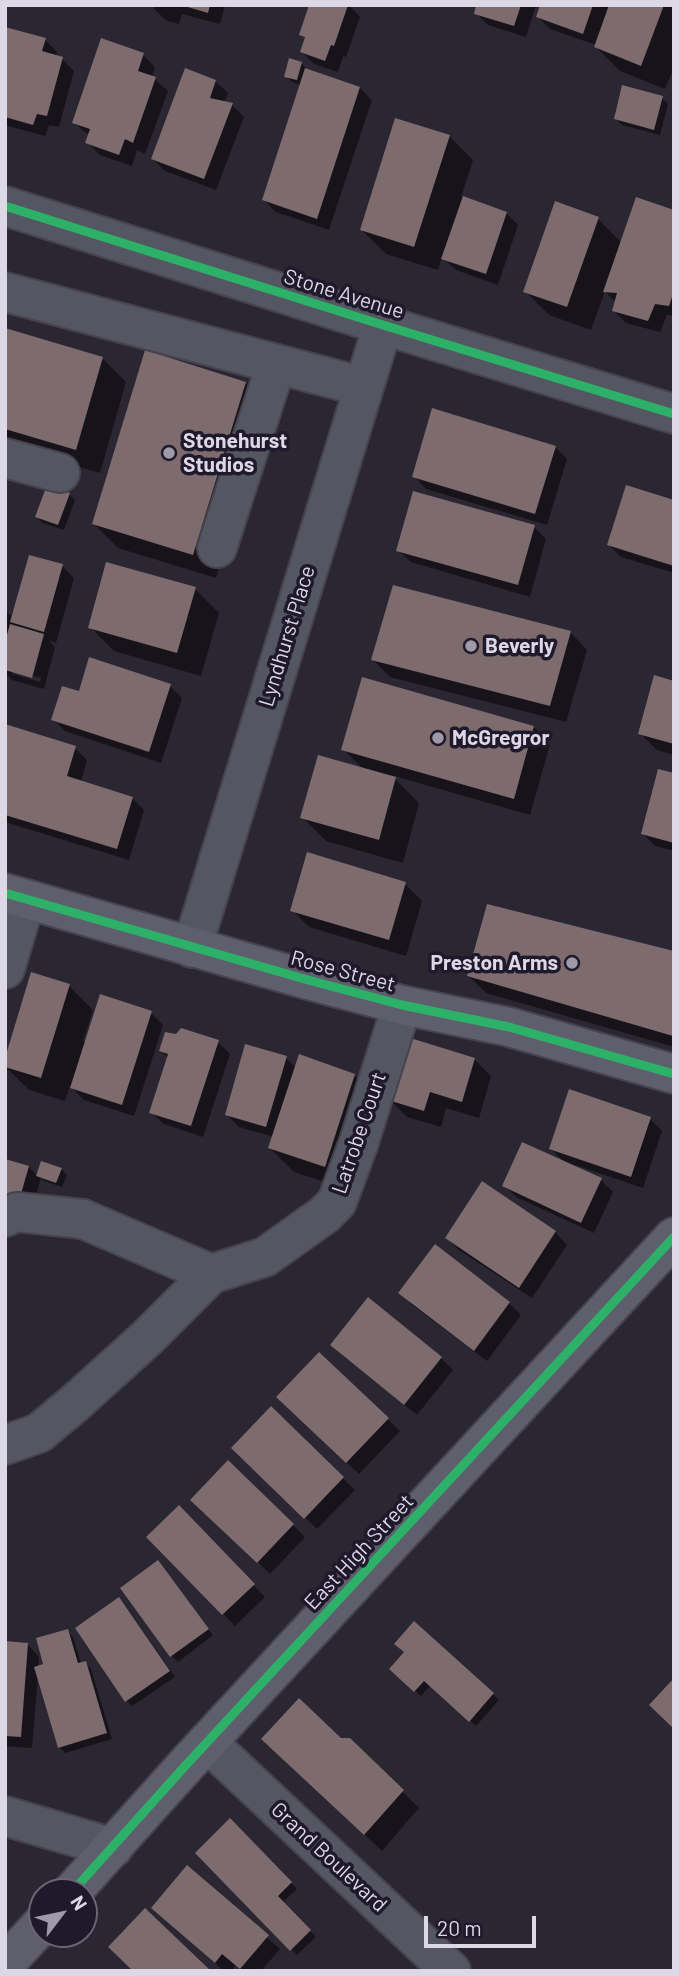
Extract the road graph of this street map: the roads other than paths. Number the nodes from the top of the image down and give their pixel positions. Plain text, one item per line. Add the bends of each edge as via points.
1 (5, 206) edge
2 (5, 292) edge
3 (383, 325) junction
4 (276, 365) junction
5 (364, 387) junction
6 (674, 414) edge
7 (5, 458) edge
8 (60, 473) dead end
9 (217, 548) dead end
10 (16, 896) edge
11 (192, 948) junction
12 (5, 970) edge
13 (402, 1005) junction
14 (674, 1074) edge
15 (5, 1217) edge
16 (674, 1237) edge
17 (211, 1275) junction
18 (5, 1445) edge
19 (207, 1742) junction
20 (5, 1816) edge
21 (113, 1847) junction
22 (85, 1878) edge
23 (28, 1939) edge
24 (5, 1964) edge
25 (451, 1971) edge

1 - 3 street, Stone Avenue
2 - 4 street
3 - 5 street, Lyndhurst Place
3 - 6 street, Stone Avenue
4 - 5 street
4 - 9 street
5 - 11 street, Lyndhurst Place
7 - 8 street
10 - 11 main road, Rose Street
10 - 12 street
11 - 13 main road, Rose Street
13 - 14 main road, Rose Street via 509,1027
13 - 17 street, Latrobe Court via 337,1202 265,1257
15 - 17 street via 17,1212 83,1219
16 - 19 main road, East High Street
17 - 18 street, Latrobe Court via 66,1411 39,1433
19 - 21 main road, East High Street
19 - 25 street, Grand Boulevard
20 - 21 street
21 - 22 main road, East High Street
23 - 24 main road

